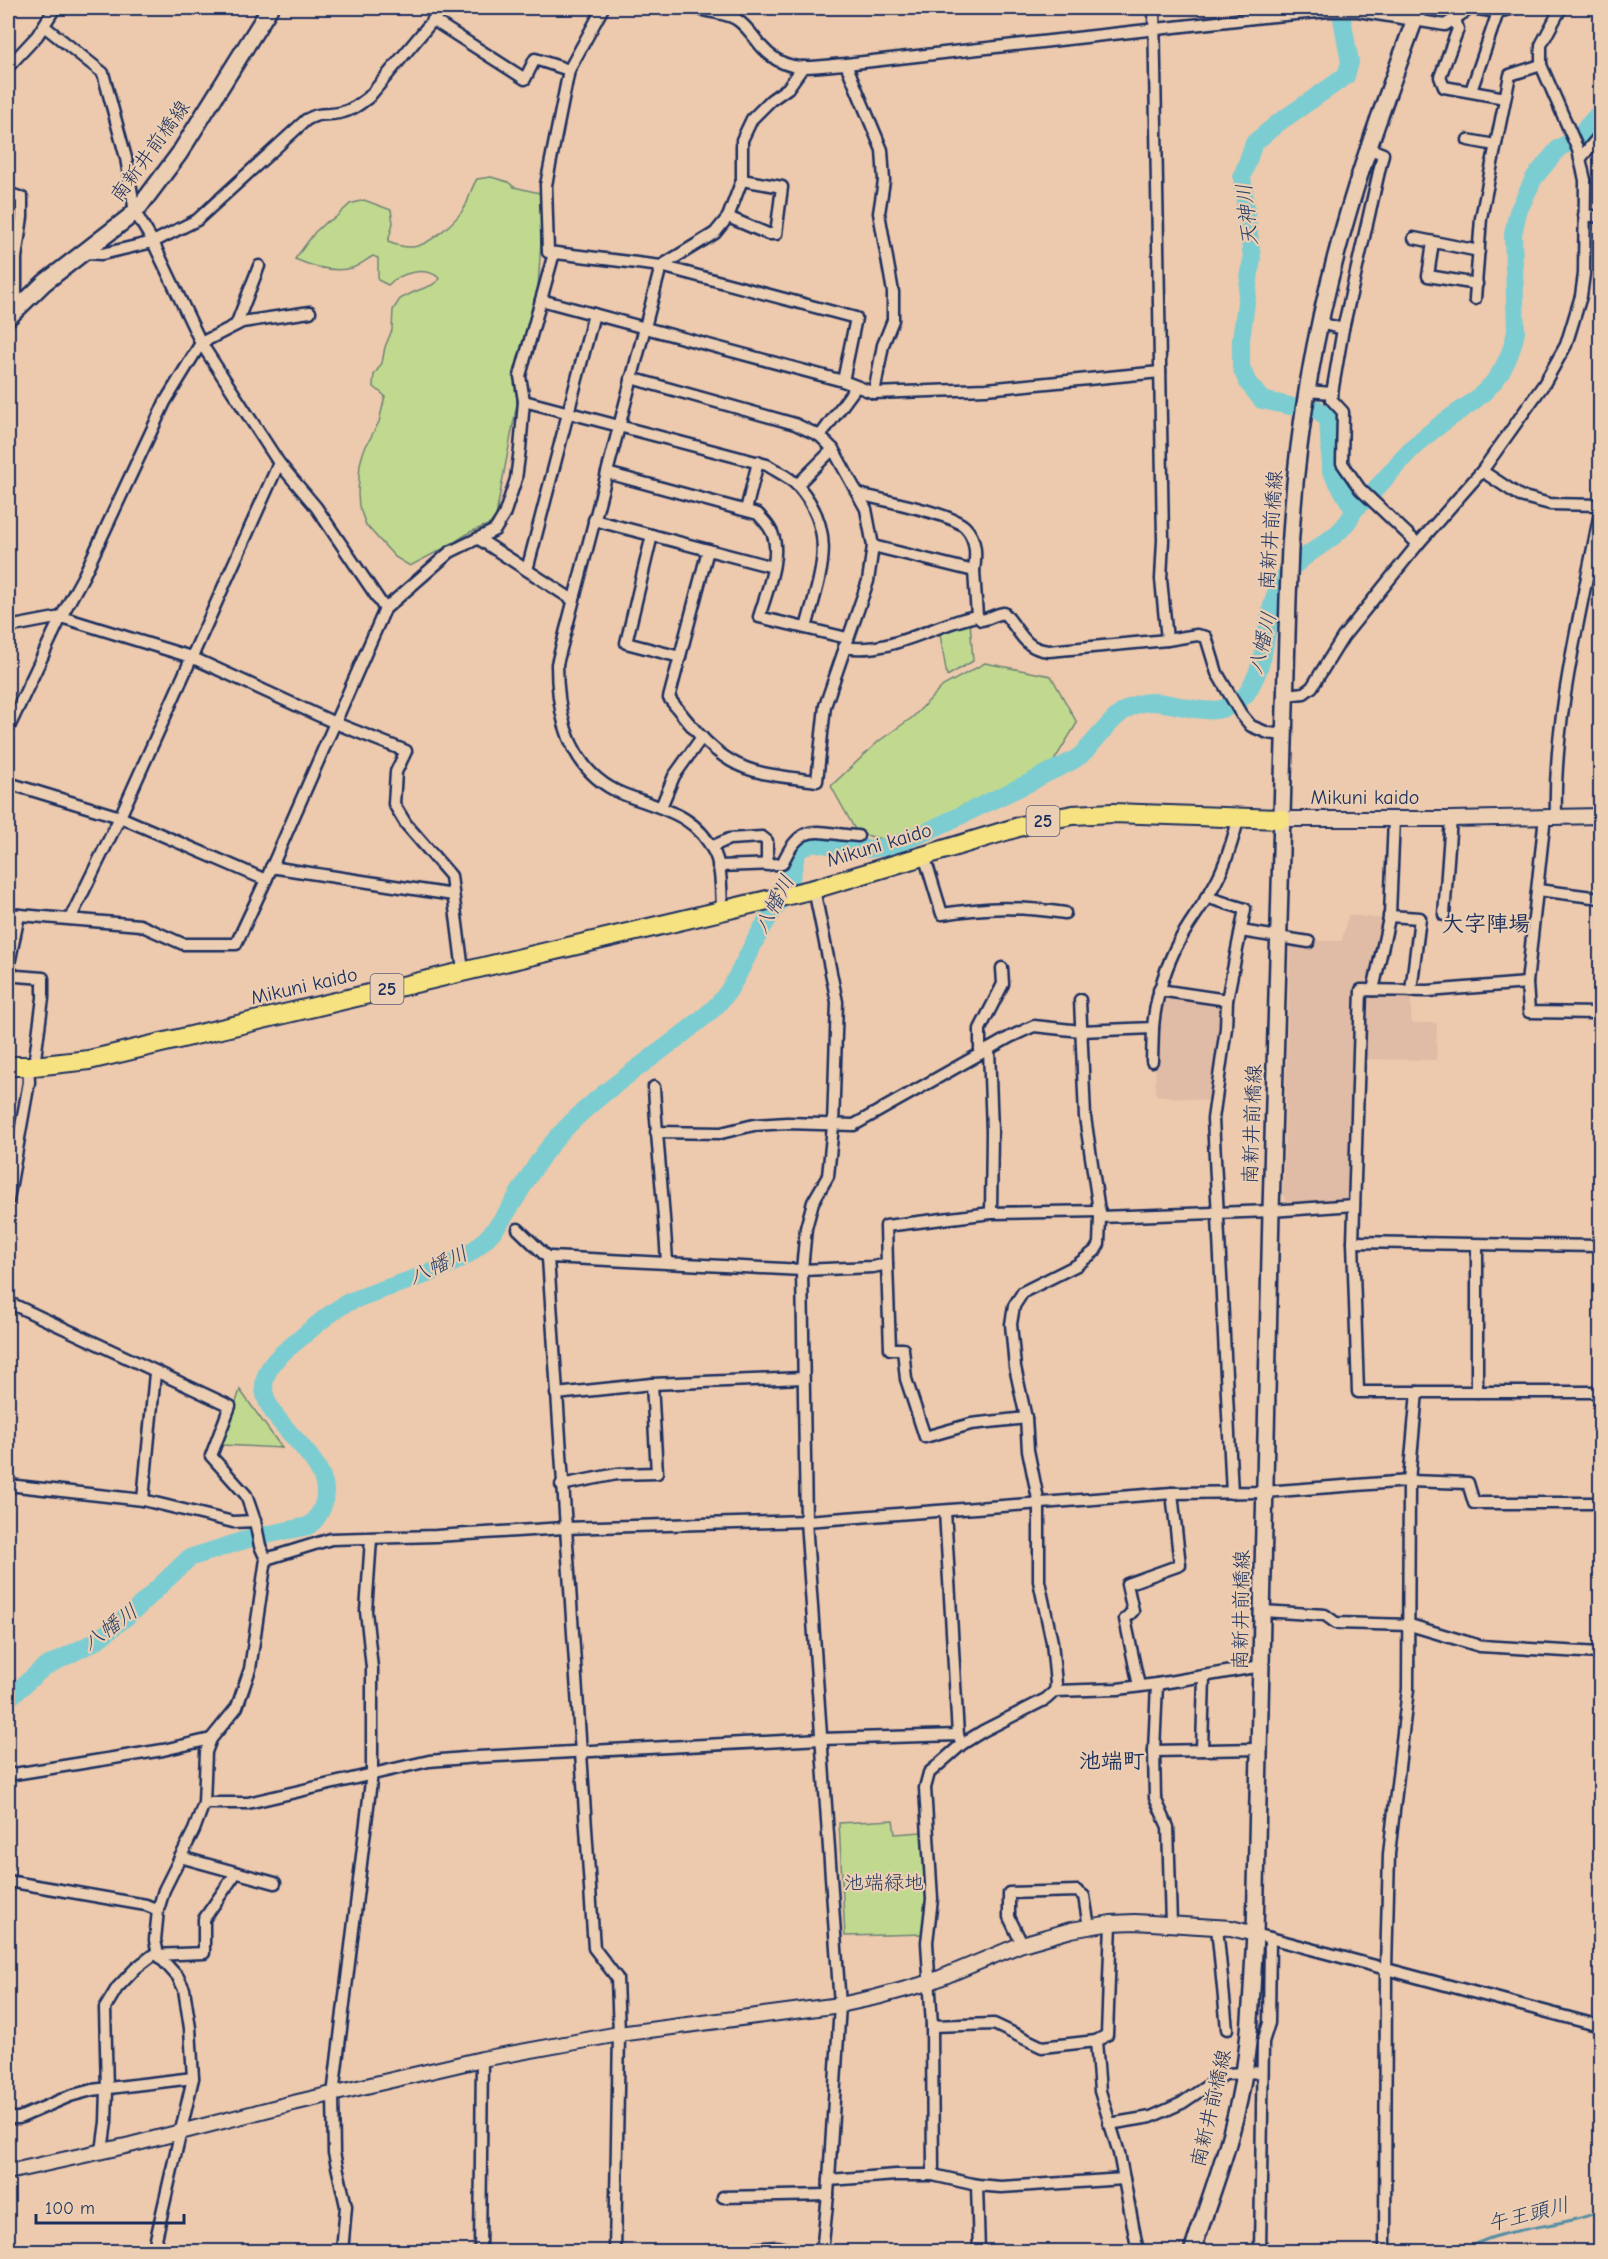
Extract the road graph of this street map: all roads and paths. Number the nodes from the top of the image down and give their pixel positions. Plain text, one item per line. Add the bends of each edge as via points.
1 (55, 8) edge
2 (270, 8) edge
3 (443, 8) edge
4 (603, 8) edge
5 (696, 8) edge
6 (1155, 8) edge
7 (1471, 8) edge
8 (1514, 8) edge
9 (1561, 8) edge
10 (1498, 12) junction
11 (1417, 14) edge
12 (1455, 19) junction
13 (433, 20) junction
14 (44, 26) junction
15 (1155, 30) junction
16 (846, 64) junction
17 (1541, 65) junction
18 (8, 67) edge
19 (803, 67) junction
20 (569, 70) junction
21 (1471, 91) junction
22 (1505, 98) junction
23 (1600, 135) edge
24 (1468, 140) dead end
25 (1495, 145) junction
26 (1368, 148) junction
27 (1579, 154) junction
28 (742, 180) junction
29 (8, 193) edge
30 (135, 212) junction
31 (1584, 215) junction
32 (728, 217) junction
33 (1600, 217) edge
34 (1414, 238) dead end
35 (153, 242) junction
36 (1433, 242) junction
37 (1479, 250) junction
38 (84, 253) junction
39 (554, 253) junction
40 (12, 260) edge
41 (259, 266) dead end
42 (661, 266) junction
43 (1476, 284) junction
44 (1475, 299) dead end
45 (542, 300) junction
46 (310, 312) dead end
47 (12, 313) edge
48 (594, 314) junction
49 (1320, 323) junction
50 (236, 325) junction
51 (645, 327) junction
52 (1343, 329) junction
53 (201, 343) junction
54 (1160, 372) junction
55 (631, 378) junction
56 (843, 381) junction
57 (856, 387) junction
58 (1307, 391) junction
59 (874, 393) junction
60 (1332, 393) junction
61 (524, 401) junction
62 (569, 412) junction
63 (619, 425) junction
64 (820, 436) junction
65 (833, 449) junction
66 (758, 462) junction
67 (279, 463) junction
68 (1482, 471) junction
69 (607, 473) junction
70 (797, 485) junction
71 (859, 494) junction
72 (1600, 505) edge
73 (746, 510) junction
74 (1600, 512) edge
75 (594, 520) junction
76 (652, 536) junction
77 (479, 539) junction
78 (1418, 544) junction
79 (873, 546) junction
80 (708, 550) junction
81 (773, 567) junction
82 (527, 570) junction
83 (974, 571) junction
84 (573, 600) junction
85 (385, 609) junction
86 (977, 616) junction
87 (60, 617) junction
88 (8, 627) edge
89 (806, 628) junction
90 (1167, 640) junction
91 (846, 643) junction
92 (191, 657) junction
93 (680, 657) junction
94 (1285, 695) junction
95 (335, 723) junction
96 (8, 729) edge
97 (1284, 735) junction
98 (702, 737) junction
99 (8, 783) edge
100 (661, 807) junction
101 (1550, 816) junction
102 (1600, 816) edge
103 (120, 817) junction
104 (1239, 817) junction
105 (1281, 819) junction
106 (1394, 819) junction
107 (1451, 819) junction
108 (858, 836) dead end
109 (711, 846) junction
110 (924, 855) junction
111 (767, 865) junction
112 (718, 866) junction
113 (271, 867) junction
114 (266, 880) junction
115 (814, 889) junction
116 (1538, 890) junction
117 (453, 895) junction
118 (1206, 897) junction
119 (1600, 898) edge
120 (722, 909) junction
121 (1065, 913) dead end
122 (13, 914) edge
123 (1444, 915) dead end
124 (1389, 916) junction
125 (70, 919) junction
126 (1240, 931) junction
127 (1278, 939) junction
128 (1309, 942) dead end
129 (1002, 968) dead end
130 (8, 970) edge
131 (463, 971) junction
132 (1527, 983) junction
133 (1159, 990) junction
134 (1372, 990) junction
135 (1411, 991) junction
136 (1080, 1000) dead end
137 (1227, 1000) junction
138 (1600, 1013) edge
139 (1153, 1028) junction
140 (1081, 1031) junction
141 (984, 1052) junction
142 (1152, 1060) dead end
143 (8, 1066) edge
144 (31, 1066) junction
145 (654, 1087) dead end
146 (834, 1126) junction
147 (656, 1132) junction
148 (8, 1200) edge
149 (1354, 1205) junction
150 (1271, 1211) junction
151 (992, 1213) junction
152 (1217, 1213) junction
153 (1100, 1214) junction
154 (518, 1229) dead end
155 (1353, 1242) junction
156 (1477, 1245) junction
157 (1600, 1246) edge
158 (548, 1258) junction
159 (667, 1263) junction
160 (887, 1264) junction
161 (802, 1270) junction
162 (8, 1302) edge
163 (155, 1373) junction
164 (803, 1378) junction
165 (652, 1384) junction
166 (1417, 1392) junction
167 (1477, 1392) junction
168 (1600, 1392) edge
169 (555, 1394) junction
170 (1026, 1418) junction
171 (1409, 1481) junction
172 (8, 1485) edge
173 (561, 1485) junction
174 (1265, 1492) junction
175 (1172, 1493) junction
176 (1232, 1493) junction
177 (143, 1500) junction
178 (1600, 1503) edge
179 (1039, 1504) junction
180 (945, 1511) junction
181 (806, 1521) junction
182 (256, 1525) junction
183 (564, 1528) junction
184 (371, 1539) junction
185 (266, 1559) junction
186 (1262, 1611) junction
187 (1410, 1625) junction
188 (1600, 1653) edge
189 (1261, 1666) junction
190 (1204, 1676) junction
191 (1157, 1684) junction
192 (1139, 1686) junction
193 (1055, 1691) junction
194 (211, 1738) junction
195 (821, 1739) junction
196 (960, 1740) junction
197 (1259, 1749) junction
198 (1154, 1750) junction
199 (1202, 1750) junction
200 (581, 1753) junction
201 (372, 1773) junction
202 (8, 1774) edge
203 (204, 1803) junction
204 (180, 1857) junction
205 (236, 1873) junction
206 (8, 1881) edge
207 (275, 1883) dead end
208 (158, 1910) junction
209 (1111, 1923) junction
210 (1171, 1924) junction
211 (1089, 1927) junction
212 (1217, 1927) junction
213 (1255, 1934) junction
214 (1270, 1938) junction
215 (1022, 1944) junction
216 (158, 1955) junction
217 (1386, 1969) junction
218 (928, 1983) junction
219 (840, 2005) junction
220 (932, 2026) junction
221 (1600, 2026) edge
222 (1227, 2029) dead end
223 (619, 2034) junction
224 (1096, 2041) junction
225 (482, 2059) junction
226 (1262, 2072) junction
227 (1243, 2073) junction
228 (193, 2078) junction
229 (107, 2089) junction
230 (333, 2095) junction
231 (8, 2118) edge
232 (1109, 2124) junction
233 (181, 2132) junction
234 (102, 2151) junction
235 (8, 2172) edge
236 (933, 2175) junction
237 (1124, 2179) junction
238 (829, 2180) junction
239 (977, 2185) junction
240 (828, 2195) junction
241 (723, 2197) dead end
242 (153, 2252) edge
243 (342, 2252) edge
244 (480, 2252) edge
245 (615, 2252) edge
246 (706, 2252) edge
247 (799, 2252) edge
248 (822, 2252) edge
249 (979, 2252) edge
250 (1138, 2252) edge
251 (1192, 2252) edge
252 (1260, 2252) edge
253 (1385, 2252) edge

1 - 14 street
2 - 30 main road, 南新井前橋線 via 184,146
3 - 13 street
4 - 20 street
5 - 19 street via 721,12 738,20 772,58
6 - 15 street
7 - 10 street
7 - 12 street
8 - 10 street
9 - 17 street via 1541,45
10 - 21 street
11 - 12 street via 1445,25
11 - 15 street via 1329,11
11 - 26 main road, 南新井前橋線
12 - 21 street via 1458,29 1440,77 1444,87
13 - 20 street via 525,79 535,59
13 - 35 street via 369,97 356,107 306,120 197,220
14 - 18 street
14 - 30 street via 103,74 126,158
15 - 16 street
15 - 54 street
16 - 19 street
16 - 59 street via 882,150 884,181 879,213 893,292 893,320 883,345
17 - 22 street via 1510,75
17 - 27 street
19 - 28 street via 788,88 752,119 742,140
20 - 39 street via 546,185 548,252
21 - 22 street
22 - 25 street
23 - 27 street
24 - 25 street
25 - 37 street
26 - 49 main road, 南新井前橋線 via 1343,227
26 - 52 street via 1383,154
27 - 31 street via 1585,180
28 - 32 street
28 - 32 street via 782,187 776,234
29 - 40 street via 22,198 22,224
30 - 35 street
30 - 38 main road, 南新井前橋線
31 - 33 street
31 - 68 street via 1581,296 1566,345 1534,399
32 - 42 street via 715,233
34 - 36 street
35 - 38 street via 102,254
35 - 53 street
36 - 37 street
36 - 43 street via 1428,276
37 - 43 street
38 - 47 main road, 南新井前橋線
39 - 42 street
39 - 45 street
40 - 47 street
41 - 50 street
42 - 51 street
42 - 56 street via 856,318
43 - 44 street
45 - 48 street
45 - 61 street via 520,376
46 - 50 street
48 - 51 street
48 - 62 street
49 - 52 street
49 - 58 main road, 南新井前橋線
50 - 53 street
51 - 55 street
51 - 56 street
52 - 60 street
53 - 67 street
53 - 87 street via 165,402 84,575
54 - 59 street via 986,389
54 - 90 street via 1161,579
55 - 63 street
55 - 64 street via 795,424
56 - 57 street
57 - 59 street
57 - 64 street
58 - 60 street
58 - 94 main road, 南新井前橋線 via 1289,543
60 - 78 street via 1332,399 1343,412 1342,463 1360,489
61 - 62 street
61 - 77 street via 516,479 495,530
62 - 63 street
62 - 82 street
63 - 66 street
63 - 69 street
64 - 65 street
65 - 70 street
65 - 71 street
66 - 70 street
66 - 73 street
67 - 85 street via 315,507
67 - 92 street
68 - 72 street via 1520,496 1550,504
68 - 78 street
69 - 73 street
69 - 75 street
70 - 89 street via 823,534 824,559
71 - 79 street
71 - 83 street via 949,518 966,528 977,550
73 - 81 street via 758,514 771,530 776,547
74 - 101 street via 1561,724
75 - 76 street
75 - 84 street
76 - 80 street
76 - 93 street via 626,643
77 - 82 street
77 - 85 street via 450,552
78 - 94 street via 1343,637 1312,687 1304,693
79 - 83 street
79 - 91 street via 868,581
80 - 81 street
80 - 93 street
81 - 89 street via 759,617
82 - 84 street
83 - 86 street
84 - 100 street via 557,664 560,715 568,737 587,770 603,784
85 - 95 street
86 - 90 street via 987,620 1004,614 1029,646 1038,650
86 - 91 street via 962,618 911,639 859,650
87 - 88 street
87 - 92 street
87 - 96 street
89 - 91 street
90 - 97 street via 1206,637 1217,673 1241,714 1251,726
91 - 98 street via 825,705 817,781 758,772 731,761
92 - 95 street
92 - 103 street
93 - 98 street via 669,698
94 - 97 main road, 南新井前橋線
95 - 113 street
95 - 117 street via 405,751 396,772 394,804 406,824 451,876
97 - 105 main road, 南新井前橋線
98 - 100 street via 674,776
99 - 103 street
100 - 109 street via 687,819
101 - 102 street, Mikuni kaido
101 - 107 street, Mikuni kaido
101 - 116 street
103 - 114 street
103 - 125 street
104 - 105 main road, Mikuni kaido / 25
104 - 110 main road, Mikuni kaido / 25 via 1072,815
104 - 118 street via 1218,880
105 - 106 street, Mikuni kaido
105 - 127 main road, 南新井前橋線
106 - 107 street, Mikuni kaido
106 - 124 street
107 - 123 street
108 - 111 street via 809,831 795,840 782,864
109 - 111 street via 729,839 762,837 767,842
109 - 112 street
110 - 115 main road, Mikuni kaido / 25
110 - 121 street via 942,914 977,908 1026,907
111 - 112 street
112 - 120 street
113 - 114 street
113 - 117 street
114 - 125 street via 236,944 183,944 140,926
115 - 120 main road, Mikuni kaido / 25
115 - 146 street via 837,1002
116 - 119 street
116 - 132 street
117 - 131 street
118 - 126 street via 1245,909
118 - 133 street via 1176,948
120 - 131 main road, Mikuni kaido / 25
122 - 125 street
122 - 130 street
124 - 134 street
124 - 135 street via 1420,918
126 - 127 street
126 - 137 street
127 - 128 street
127 - 150 main road, 南新井前橋線
129 - 141 street via 1003,984 980,1029
130 - 144 street via 17,976 43,978
131 - 144 main road, Mikuni kaido / 25 via 89,1060
132 - 135 street
132 - 138 street via 1528,1012
133 - 137 street
133 - 139 street
134 - 135 street
134 - 149 street via 1361,990
136 - 140 street
137 - 152 street via 1213,1119
139 - 140 street
139 - 142 street
140 - 141 street via 1034,1026
140 - 153 street via 1085,1117
141 - 146 street via 854,1125
141 - 151 street via 992,1131
143 - 144 main road, Mikuni kaido / 25
144 - 148 street
145 - 147 street
146 - 147 street via 787,1123 721,1133
146 - 161 street via 828,1176 813,1202 806,1228
147 - 159 street
149 - 150 street
149 - 155 street
150 - 152 street
150 - 174 main road, 南新井前橋線
151 - 153 street
151 - 160 street via 886,1226
152 - 153 street
152 - 176 street
153 - 170 street via 1100,1244 1095,1251 1077,1265 1023,1292 1014,1306 1012,1341
154 - 158 street
155 - 156 street
155 - 166 street via 1358,1392
156 - 157 street
156 - 167 street
158 - 159 street
158 - 169 street
159 - 161 street
160 - 161 street
160 - 170 street via 890,1349 903,1349 906,1379 925,1437 971,1424
161 - 164 street
162 - 163 street
163 - 177 street
163 - 182 street via 230,1406 211,1455 246,1495
164 - 165 street
164 - 181 street
165 - 169 street
165 - 173 street via 657,1473 617,1474
166 - 167 street
166 - 171 street
167 - 168 street
169 - 173 street
170 - 179 street
171 - 174 street
171 - 178 street via 1468,1483 1474,1503
171 - 187 street
172 - 177 street
173 - 183 street
174 - 176 street
174 - 186 main road, 南新井前橋線
175 - 176 street
175 - 179 street
175 - 192 street via 1180,1565 1127,1584 1133,1611 1125,1619
177 - 182 street
179 - 180 street
179 - 193 street via 1040,1581 1052,1642
180 - 181 street
180 - 196 street
181 - 183 street
181 - 195 street
182 - 185 street
183 - 184 street
183 - 200 street
184 - 185 street via 331,1539
184 - 201 street via 366,1611 372,1668
185 - 194 street via 250,1669 237,1707
186 - 187 street via 1325,1615 1336,1623
186 - 189 main road, 南新井前橋線
187 - 188 street via 1480,1646
187 - 217 street via 1408,1689 1389,1854
189 - 190 street
189 - 197 main road, 南新井前橋線
190 - 191 street
190 - 199 street
191 - 192 street
191 - 198 street
192 - 193 street
193 - 196 street via 1047,1699
194 - 202 street via 163,1750
194 - 203 street via 206,1752
195 - 196 street
195 - 200 street
195 - 219 street
196 - 218 street via 929,1773 925,1788 932,1899
197 - 199 street
197 - 213 main road, 南新井前橋線
198 - 199 street
198 - 210 street via 1155,1798 1168,1827
200 - 201 street via 429,1761
200 - 223 street via 594,1948 617,1978
201 - 203 street via 248,1803
201 - 230 street
203 - 204 street
204 - 205 street
204 - 208 street
205 - 207 street
205 - 216 street via 204,1919 204,1953
206 - 208 street
208 - 216 street
209 - 210 street
209 - 211 street
209 - 224 street via 1107,2035
210 - 212 street
211 - 215 street
211 - 215 street via 1084,1896 1077,1891 1009,1893 1009,1917
212 - 213 street
212 - 222 street
213 - 214 street
213 - 227 main road, 南新井前橋線
214 - 217 street
214 - 226 street via 1269,2023 1263,2042
215 - 218 street
216 - 228 street via 184,1989
216 - 229 street via 136,1968 105,2008
217 - 221 street
217 - 253 street
218 - 219 street
218 - 220 street
219 - 223 street
219 - 238 street
220 - 224 street via 994,2024 1042,2047
220 - 236 street
223 - 225 street
223 - 245 street
224 - 232 street via 1100,2091
225 - 230 street
225 - 244 street
226 - 227 street
226 - 252 street
227 - 232 street via 1225,2074 1182,2103 1150,2117
227 - 251 main road, 南新井前橋線 via 1225,2153
228 - 229 street
228 - 233 street
229 - 231 street via 81,2093 19,2118
229 - 234 street
230 - 233 street
230 - 243 street via 334,2153 346,2206
232 - 237 street
233 - 234 street
233 - 242 street
234 - 235 street
236 - 238 street
236 - 239 street
237 - 239 street
237 - 250 street
238 - 240 street
239 - 249 street
240 - 241 street
240 - 248 street
246 - 247 street via 778,2247

